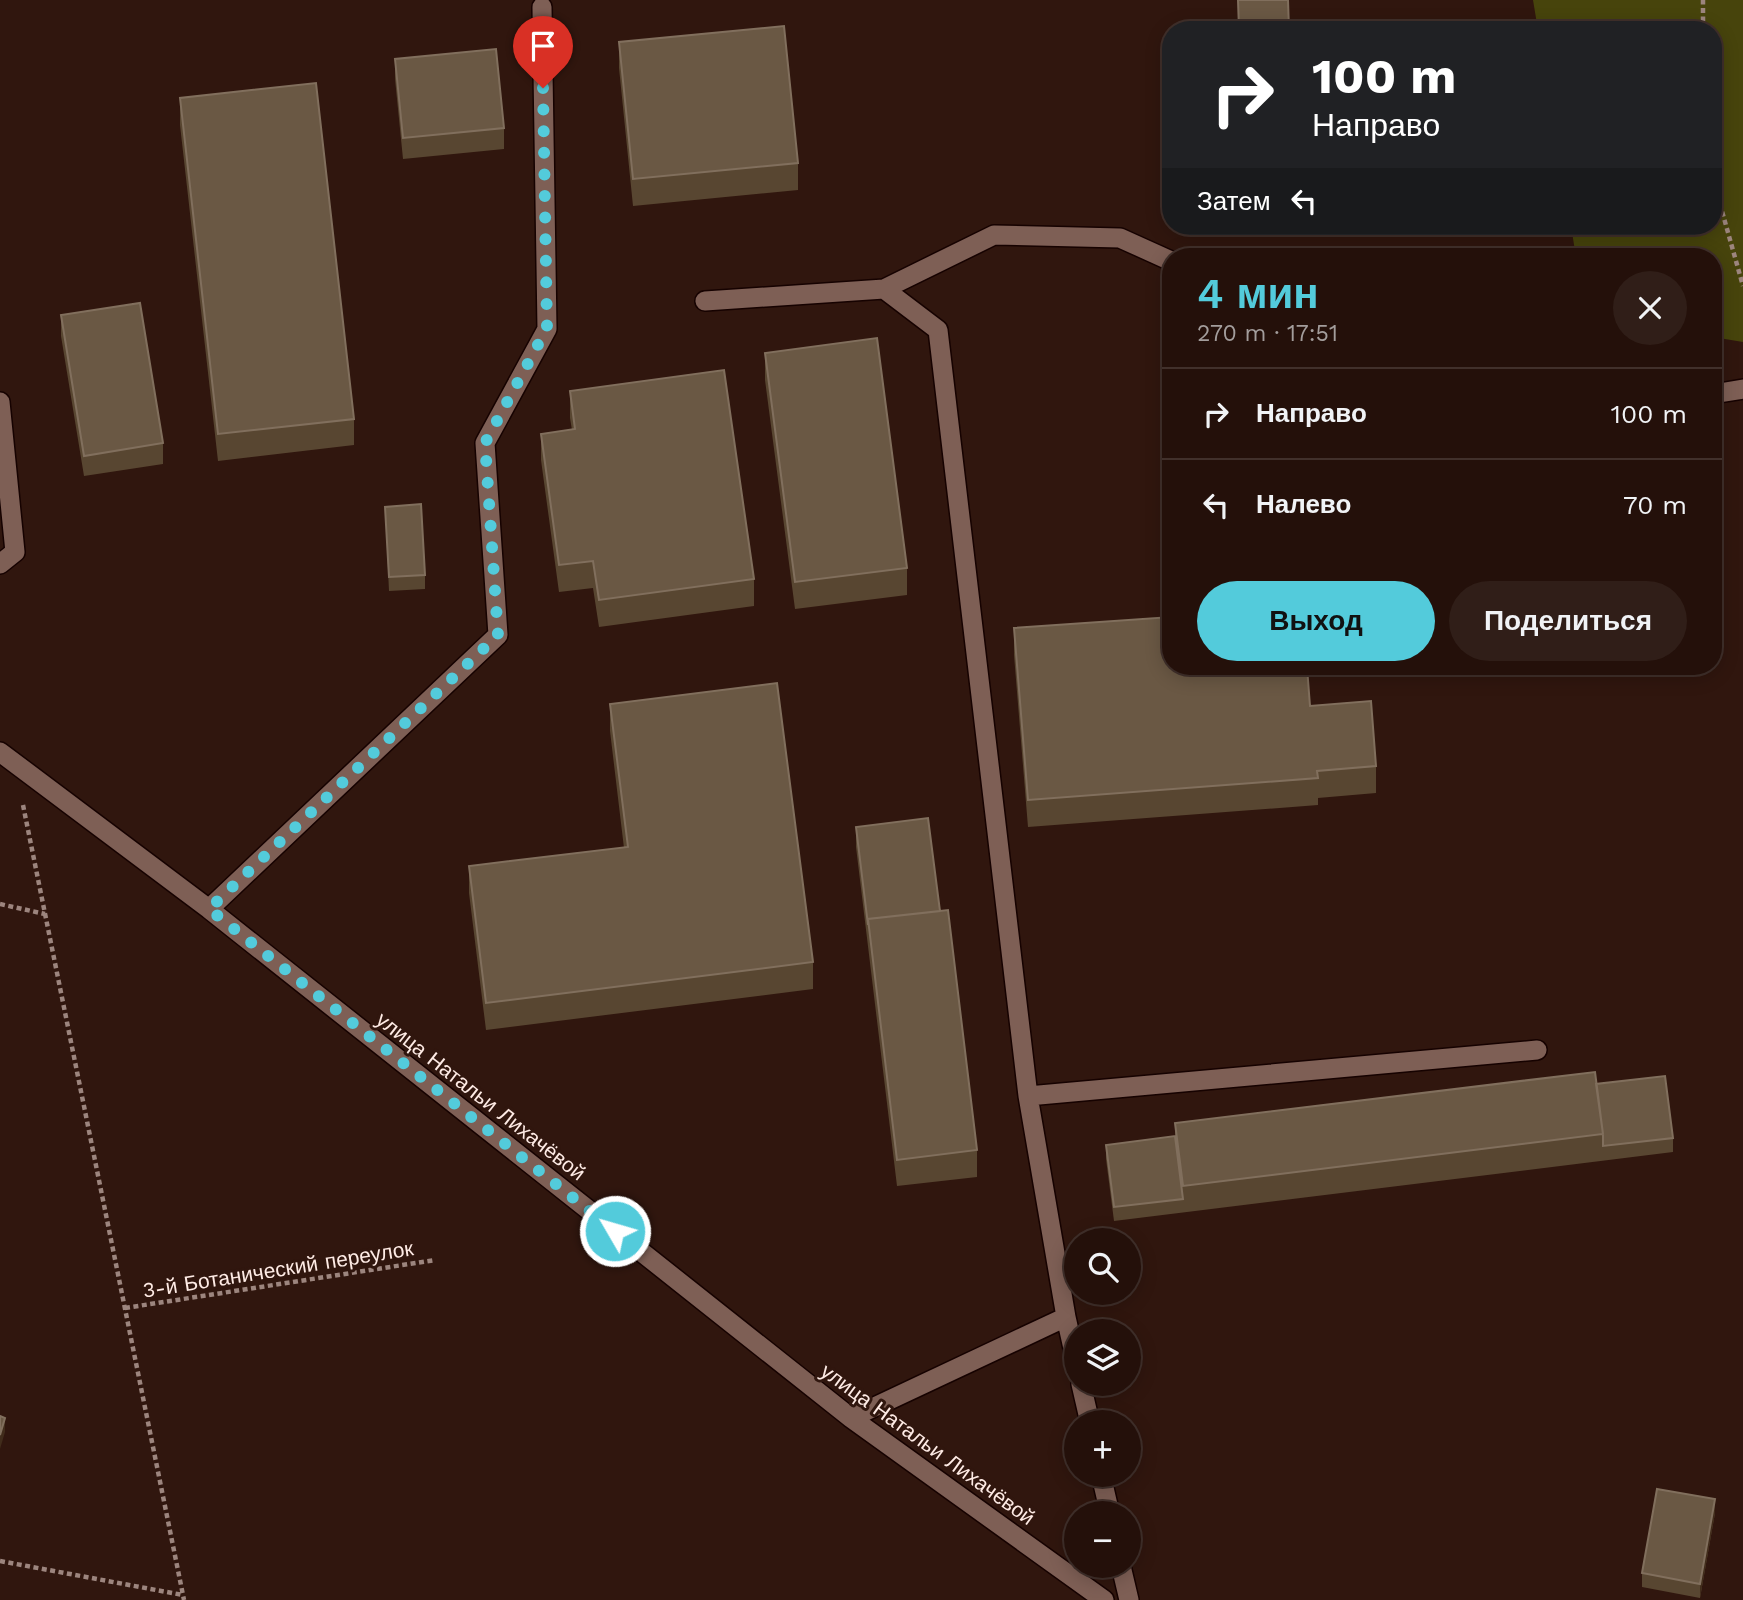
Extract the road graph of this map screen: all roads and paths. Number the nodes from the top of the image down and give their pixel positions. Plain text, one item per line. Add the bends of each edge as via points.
1 (1703, 0) edge
2 (542, 7) dead end
3 (1703, 21) edge
4 (1722, 211) edge
5 (1162, 257) edge
6 (1743, 286) edge
7 (884, 289) junction
8 (705, 301) dead end
9 (1743, 389) edge
10 (1722, 392) edge
11 (0, 402) edge
12 (0, 564) edge
13 (7, 757) edge
14 (0, 904) edge
15 (209, 909) junction
16 (45, 914) junction
17 (1537, 1050) dead end
18 (1028, 1096) junction
19 (435, 1260) dead end
20 (125, 1308) junction
21 (1066, 1317) joint
22 (851, 1418) junction
23 (0, 1561) edge
24 (1124, 1578) edge
25 (183, 1598) edge
26 (1104, 1600) edge
27 (1129, 1600) edge

1 - 3 path
2 - 15 lane via 547,328 485,443 498,635
4 - 6 path
5 - 7 lane via 1120,239 993,235
7 - 8 lane
7 - 18 lane via 938,330
9 - 10 lane
11 - 12 lane via 15,552
13 - 15 lane, улица Натальи Лихачёвой
13 - 16 path
14 - 16 path
15 - 22 lane, улица Натальи Лихачёвой
16 - 20 path
17 - 18 lane
18 - 21 lane
19 - 20 path, 3-й Ботанический переулок
20 - 25 path
21 - 22 lane
22 - 26 lane, улица Натальи Лихачёвой
23 - 25 path
24 - 27 lane

